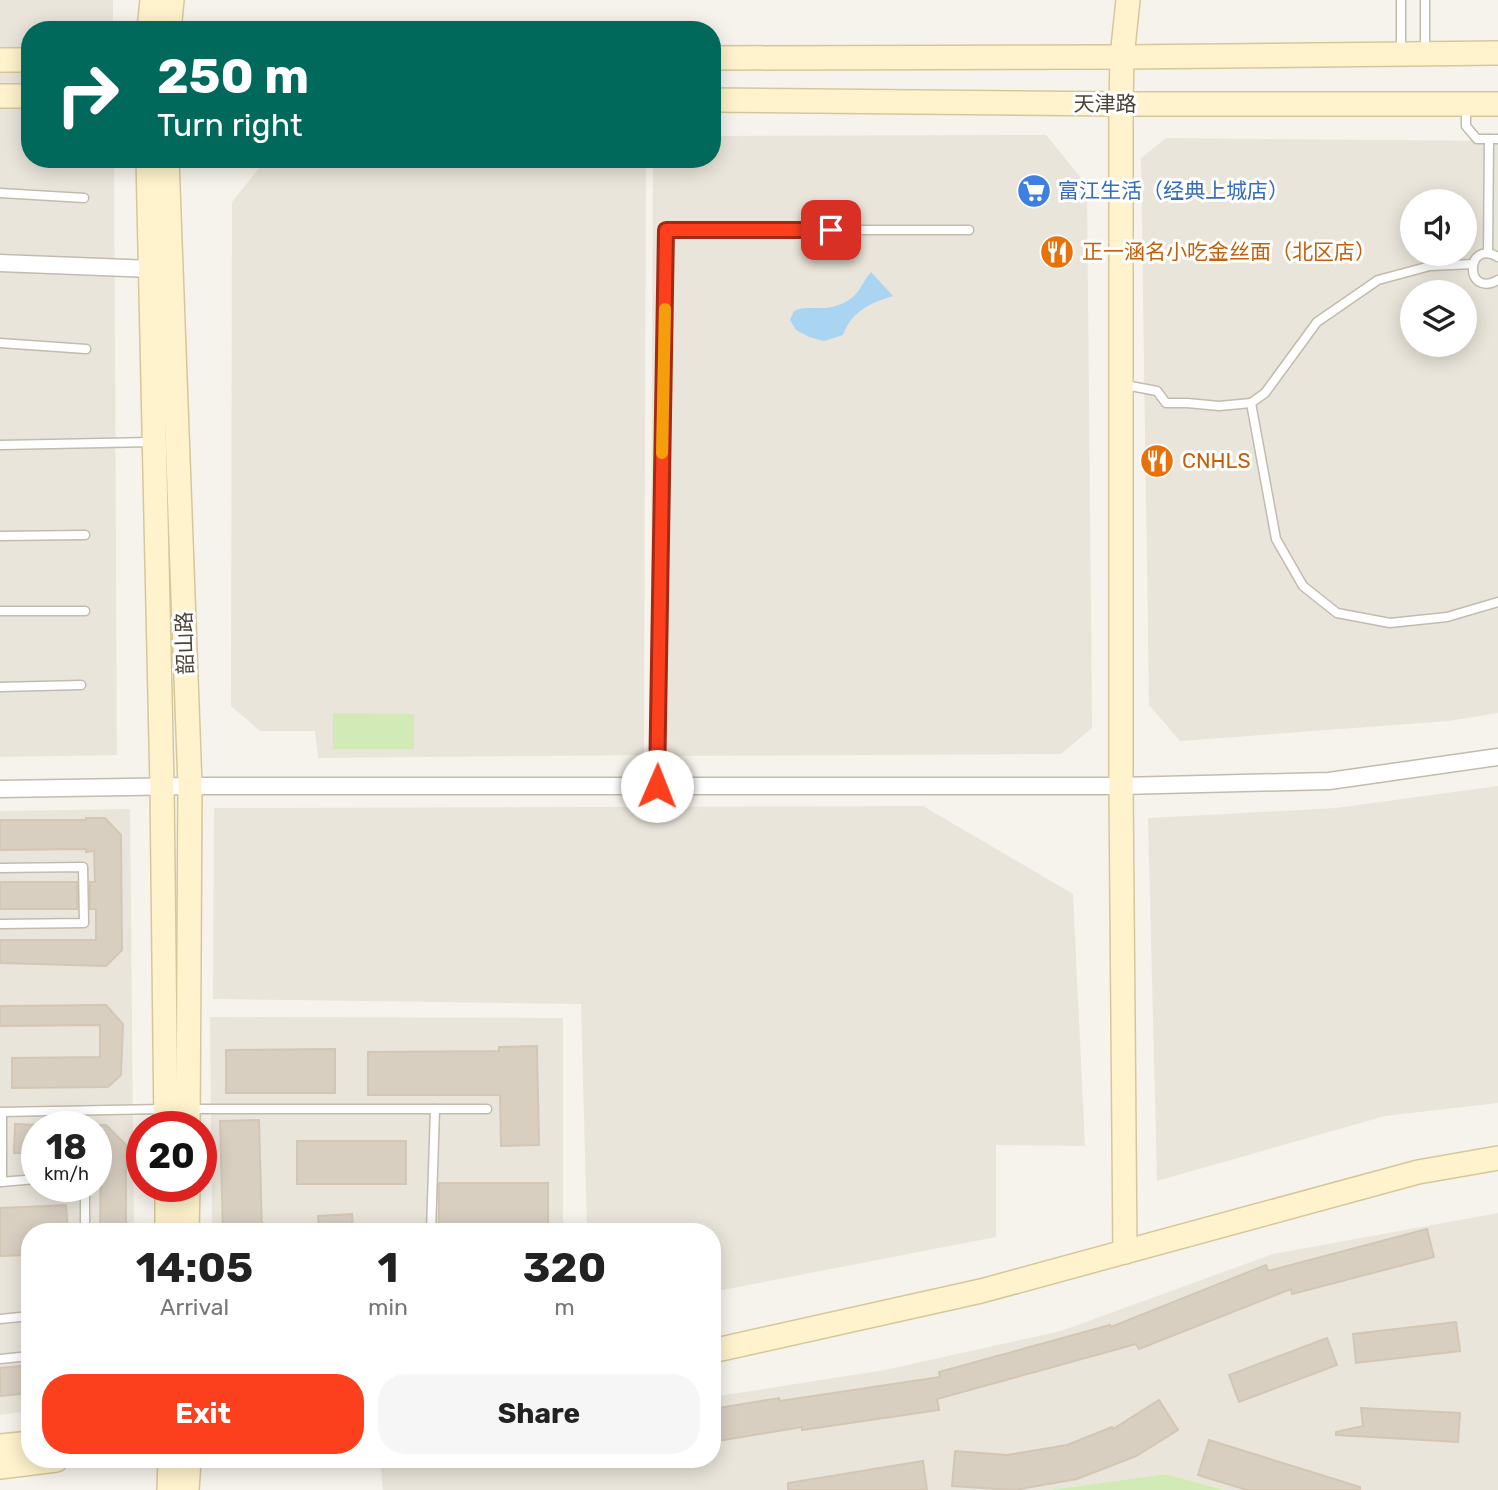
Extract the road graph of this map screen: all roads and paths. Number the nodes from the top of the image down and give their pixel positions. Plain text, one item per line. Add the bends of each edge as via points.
1 (152, 0) edge
2 (172, 0) edge
3 (1128, 0) edge
4 (1401, 0) edge
5 (1425, 0) edge
6 (150, 21) edge
7 (170, 21) edge
8 (1498, 53) edge
9 (1401, 54) junction
10 (1425, 54) junction
11 (1122, 57) junction
12 (721, 58) edge
13 (0, 60) edge
14 (21, 60) edge
15 (0, 96) edge
16 (21, 96) edge
17 (721, 100) edge
18 (1121, 104) junction
19 (1466, 104) junction
20 (1498, 104) edge
21 (1493, 139) edge
22 (148, 168) edge
23 (167, 168) edge
24 (0, 193) edge
25 (84, 198) dead end
26 (970, 230) dead end
27 (1488, 253) junction
28 (1498, 257) edge
29 (1477, 258) edge
30 (0, 263) edge
31 (1430, 266) edge
32 (1473, 266) edge
33 (152, 269) junction
34 (1498, 280) edge
35 (0, 343) edge
36 (86, 349) dead end
37 (1120, 384) junction
38 (1251, 403) junction
39 (155, 442) junction
40 (0, 445) edge
41 (85, 535) dead end
42 (0, 536) edge
43 (1498, 602) edge
44 (0, 611) edge
45 (85, 611) dead end
46 (82, 685) dead end
47 (0, 687) edge
48 (1498, 757) edge
49 (162, 786) junction
50 (190, 786) junction
51 (657, 786) junction
52 (1121, 786) junction
53 (0, 789) edge
54 (0, 868) edge
55 (0, 923) edge
56 (487, 1108) dead end
57 (435, 1109) junction
58 (177, 1111) edge
59 (177, 1111) edge
60 (1, 1112) edge
61 (126, 1116) edge
62 (217, 1117) edge
63 (1498, 1158) edge
64 (21, 1180) edge
65 (1, 1182) edge
66 (85, 1202) edge
67 (166, 1202) edge
68 (188, 1202) edge
69 (85, 1223) edge
70 (167, 1223) edge
71 (187, 1223) edge
72 (431, 1223) edge
73 (1125, 1251) junction
74 (21, 1317) edge
75 (0, 1319) edge
76 (721, 1349) edge
77 (21, 1357) edge
78 (0, 1359) edge
79 (21, 1444) edge
80 (0, 1446) edge
81 (21, 1464) edge
82 (0, 1466) edge
83 (170, 1468) edge
84 (188, 1468) edge
85 (169, 1490) edge
86 (187, 1490) edge

1 - 6 main road
2 - 7 main road
3 - 11 main road
4 - 9 lane
5 - 10 lane
8 - 10 main road
9 - 10 main road
9 - 11 main road
11 - 12 main road
11 - 18 main road
13 - 14 main road
15 - 16 main road
17 - 18 main road, 天津路
18 - 19 main road, 天津路
18 - 37 main road
19 - 20 main road, 天津路
19 - 21 lane via 1466,126 1477,139
21 - 27 lane
22 - 33 main road, 韶山路
23 - 50 main road, 韶山路
24 - 25 lane
26 - 51 lane via 666,230
27 - 28 lane
27 - 29 lane
30 - 33 street
31 - 38 lane via 1378,280 1317,323 1265,393
32 - 34 lane via 1479,282
33 - 39 main road, 韶山路
35 - 36 lane
37 - 38 lane via 1157,391 1166,403
37 - 52 main road
38 - 43 lane via 1276,539 1303,586 1337,613 1390,623 1447,617
39 - 40 lane
39 - 49 main road, 韶山路
41 - 42 lane
44 - 45 lane
46 - 47 lane
48 - 52 street via 1329,781
49 - 50 street
49 - 53 street
49 - 59 main road, 韶山路
50 - 51 street
50 - 58 main road, 韶山路
51 - 52 street
52 - 73 main road
54 - 55 lane via 83,867 84,923
56 - 57 lane
57 - 62 lane
57 - 72 lane
60 - 61 lane
60 - 65 lane
63 - 73 main road via 1418,1172
64 - 65 lane
66 - 69 lane
67 - 70 main road
68 - 71 main road
73 - 76 main road via 981,1291
74 - 75 lane
77 - 78 lane
79 - 80 main road
81 - 82 main road
83 - 85 main road
84 - 86 main road

